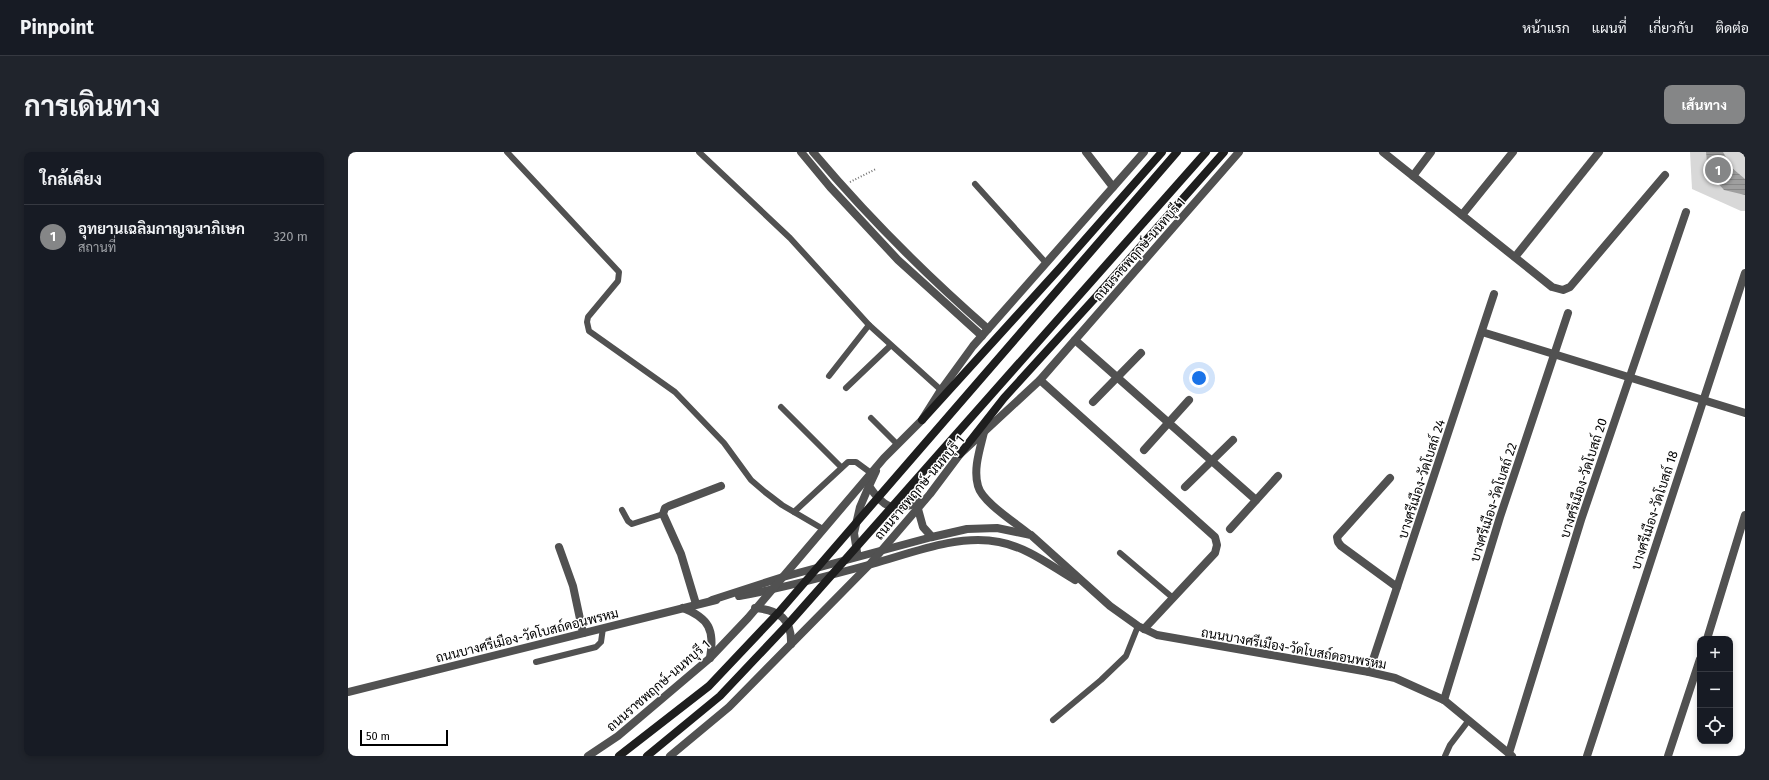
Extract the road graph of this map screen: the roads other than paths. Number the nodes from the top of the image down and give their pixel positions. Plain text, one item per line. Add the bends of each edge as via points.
1 (507, 152) edge
2 (699, 152) edge
3 (801, 152) edge
4 (813, 152) edge
5 (1086, 152) edge
6 (1144, 152) edge
7 (1162, 152) edge
8 (1177, 152) edge
9 (1206, 152) edge
10 (1224, 152) edge
11 (1239, 152) edge
12 (1383, 152) edge
13 (1431, 152) edge
14 (1513, 152) edge
15 (1599, 152) edge
16 (1665, 175) dead end
17 (1413, 176) junction
18 (975, 184) dead end
19 (1112, 187) junction
20 (1686, 212) dead end
21 (1462, 214) junction
22 (1515, 257) junction
23 (1046, 263) junction
24 (1745, 273) edge
25 (1494, 294) dead end
26 (1568, 313) dead end
27 (869, 325) junction
28 (988, 329) junction
29 (1482, 332) junction
30 (982, 336) junction
31 (1075, 340) junction
32 (890, 346) junction
33 (1140, 353) dead end
34 (1555, 354) junction
35 (829, 376) dead end
36 (1117, 377) junction
37 (1629, 377) junction
38 (1040, 380) junction
39 (846, 388) dead end
40 (941, 390) junction
41 (1189, 400) dead end
42 (1704, 400) junction
43 (1093, 402) dead end
44 (781, 407) dead end
45 (1745, 413) edge
46 (871, 418) dead end
47 (922, 420) junction
48 (1169, 423) junction
49 (984, 431) junction
50 (1233, 440) dead end
51 (897, 444) junction
52 (1144, 450) dead end
53 (960, 454) junction
54 (1211, 461) junction
55 (880, 462) junction
56 (842, 466) junction
57 (871, 473) junction
58 (1278, 476) dead end
59 (1390, 478) dead end
60 (721, 486) dead end
61 (869, 486) junction
62 (1185, 487) dead end
63 (925, 500) junction
64 (1256, 500) junction
65 (918, 509) junction
66 (622, 510) dead end
67 (794, 512) junction
68 (663, 514) junction
69 (1745, 515) edge
70 (823, 529) junction
71 (1230, 529) dead end
72 (1031, 535) junction
73 (932, 537) junction
74 (559, 547) dead end
75 (881, 552) junction
76 (1120, 553) dead end
77 (858, 558) junction
78 (870, 564) junction
79 (783, 577) junction
80 (1088, 587) junction
81 (1397, 587) junction
82 (772, 590) junction
83 (1173, 598) junction
84 (712, 600) junction
85 (696, 604) junction
86 (683, 608) junction
87 (756, 608) junction
88 (603, 628) junction
89 (1141, 628) junction
90 (584, 633) junction
91 (1707, 636) edge
92 (791, 644) junction
93 (710, 658) junction
94 (536, 662) dead end
95 (1697, 668) edge
96 (1369, 672) junction
97 (348, 692) edge
98 (1444, 700) junction
99 (1053, 720) dead end
100 (1469, 720) junction
101 (1510, 755) edge
102 (588, 756) edge
103 (619, 756) edge
104 (647, 756) edge
105 (670, 756) edge
106 (1445, 756) edge
107 (1587, 756) edge
108 (1668, 756) edge

1 - 67 lane via 618,272 618,281 588,317 586,322 589,331 675,392 724,444 751,480
2 - 27 lane via 790,238
3 - 30 street via 898,260
4 - 28 street via 932,280
5 - 19 street
6 - 19 street, ถนนราชพฤกษ์-นนทบุรี 1
7 - 47 main road
8 - 103 main road, ถนนราชพฤกษ์-นนทบุรี 1, bridge via 779,612 709,686
9 - 104 main road, ถนนราชพฤกษ์-นนทบุรี 1, bridge via 790,622 720,696
10 - 53 main road via 1004,398
11 - 31 street, ถนนราชพฤกษ์-นนทบุรี 1
12 - 17 street
13 - 17 street
14 - 21 street
15 - 22 street
16 - 22 street via 1570,287 1563,290 1552,287
17 - 21 street
18 - 23 lane
19 - 23 street, ถนนราชพฤกษ์-นนทบุรี 1
20 - 37 street, บางศรีเมือง-วัดโบสถ์ 20
21 - 22 street
23 - 28 street, ถนนราชพฤกษ์-นนทบุรี 1
24 - 42 street, บางศรีเมือง-วัดโบสถ์ 18
25 - 29 street, บางศรีเมือง-วัดโบสถ์ 24
26 - 34 street, บางศรีเมือง-วัดโบสถ์ 22
27 - 32 lane
27 - 35 lane
28 - 30 street, ถนนราชพฤกษ์-นนทบุรี 1
29 - 34 street
29 - 81 street, บางศรีเมือง-วัดโบสถ์ 24
30 - 40 street, ถนนราชพฤกษ์-นนทบุรี 1
31 - 36 street
31 - 38 street, ถนนราชพฤกษ์-นนทบุรี 1
32 - 39 lane
32 - 40 lane
33 - 36 street
34 - 37 street
34 - 98 street, บางศรีเมือง-วัดโบสถ์ 22 via 1500,517
36 - 43 street
36 - 48 street
37 - 42 street
37 - 101 street, บางศรีเมือง-วัดโบสถ์ 20 via 1581,520
38 - 49 street, ถนนราชพฤกษ์-นนทบุรี 1
38 - 83 street via 1215,538 1215,553
40 - 47 street, ถนนราชพฤกษ์-นนทบุรี 1
41 - 48 street
42 - 45 street
42 - 107 street, บางศรีเมือง-วัดโบสถ์ 18
44 - 56 lane
46 - 51 lane
47 - 51 street, ถนนราชพฤกษ์-นนทบุรี 1
48 - 52 street
48 - 54 street
49 - 53 street, ถนนราชพฤกษ์-นนทบุรี 1
49 - 72 street via 976,472 978,487 984,497
50 - 54 street
51 - 55 street, ถนนราชพฤกษ์-นนทบุรี 1
53 - 63 street, ถนนราชพฤกษ์-นนทบุรี 1
54 - 62 street
54 - 64 street
55 - 57 street, ถนนราชพฤกษ์-นนทบุรี 1
55 - 61 street
56 - 57 lane via 848,462 856,462
56 - 67 lane
57 - 70 street, ถนนราชพฤกษ์-นนทบุรี 1
58 - 64 street
59 - 81 street via 1337,537 1341,546
60 - 68 street via 668,506
61 - 63 street via 878,500 890,507 906,508
61 - 77 street via 860,507 854,533
63 - 65 street, ถนนราชพฤกษ์-นนทบุรี 1
64 - 71 street
65 - 73 street via 922,527
65 - 75 street, ถนนราชพฤกษ์-นนทบุรี 1
66 - 68 lane via 632,524
67 - 70 lane
68 - 85 street via 681,554
69 - 91 street
70 - 79 street, ถนนราชพฤกษ์-นนทบุรี 1
72 - 73 street, ถนนบางศรีเมือง-วัดโบสถ์ดอนพรหม via 997,528 967,529
72 - 80 street, ถนนบางศรีเมือง-วัดโบสถ์ดอนพรหม
73 - 75 street, ถนนบางศรีเมือง-วัดโบสถ์ดอนพรหม
74 - 90 street via 574,586
75 - 77 street, ถนนบางศรีเมือง-วัดโบสถ์ดอนพรหม
75 - 78 street, ถนนราชพฤกษ์-นนทบุรี 1
76 - 83 lane
77 - 78 street
77 - 79 street, ถนนบางศรีเมือง-วัดโบสถ์ดอนพรหม
78 - 80 street, ถนนบางศรีเมือง-วัดโบสถ์ดอนพรหม via 970,539 1019,547
78 - 82 street, ถนนบางศรีเมือง-วัดโบสถ์ดอนพรหม
78 - 92 street, ถนนราชพฤกษ์-นนทบุรี 1
79 - 82 street, ถนนราชพฤกษ์-นนทบุรี 1
79 - 84 street, ถนนบางศรีเมือง-วัดโบสถ์ดอนพรหม
80 - 89 street, ถนนบางศรีเมือง-วัดโบสถ์ดอนพรหม
81 - 96 street, บางศรีเมือง-วัดโบสถ์ 24
82 - 84 street, ถนนบางศรีเมือง-วัดโบสถ์ดอนพรหม
82 - 87 street, ถนนราชพฤกษ์-นนทบุรี 1
83 - 89 street
84 - 85 street, ถนนบางศรีเมือง-วัดโบสถ์ดอนพรหม
85 - 86 street, ถนนบางศรีเมือง-วัดโบสถ์ดอนพรหม
86 - 88 street, ถนนบางศรีเมือง-วัดโบสถ์ดอนพรหม
86 - 93 street via 706,622 711,631
87 - 92 street via 771,610 784,618 790,628
87 - 93 street, ถนนราชพฤกษ์-นนทบุรี 1
88 - 90 street, ถนนบางศรีเมือง-วัดโบสถ์ดอนพรหม
88 - 94 lane via 601,642 596,647
89 - 96 street, ถนนบางศรีเมือง-วัดโบสถ์ดอนพรหม via 1157,635 1193,642
89 - 99 lane via 1126,656
90 - 97 street, ถนนบางศรีเมือง-วัดโบสถ์ดอนพรหม
92 - 105 street, ถนนราชพฤกษ์-นนทบุรี 1 via 729,707
93 - 102 street, ถนนราชพฤกษ์-นนทบุรี 1 via 618,736
95 - 108 street
96 - 98 street, ถนนบางศรีเมือง-วัดโบสถ์ดอนพรหม via 1396,678
98 - 100 street, ถนนบางศรีเมือง-วัดโบสถ์ดอนพรหม
100 - 101 street, ถนนบางศรีเมือง-วัดโบสถ์ดอนพรหม
100 - 106 lane

